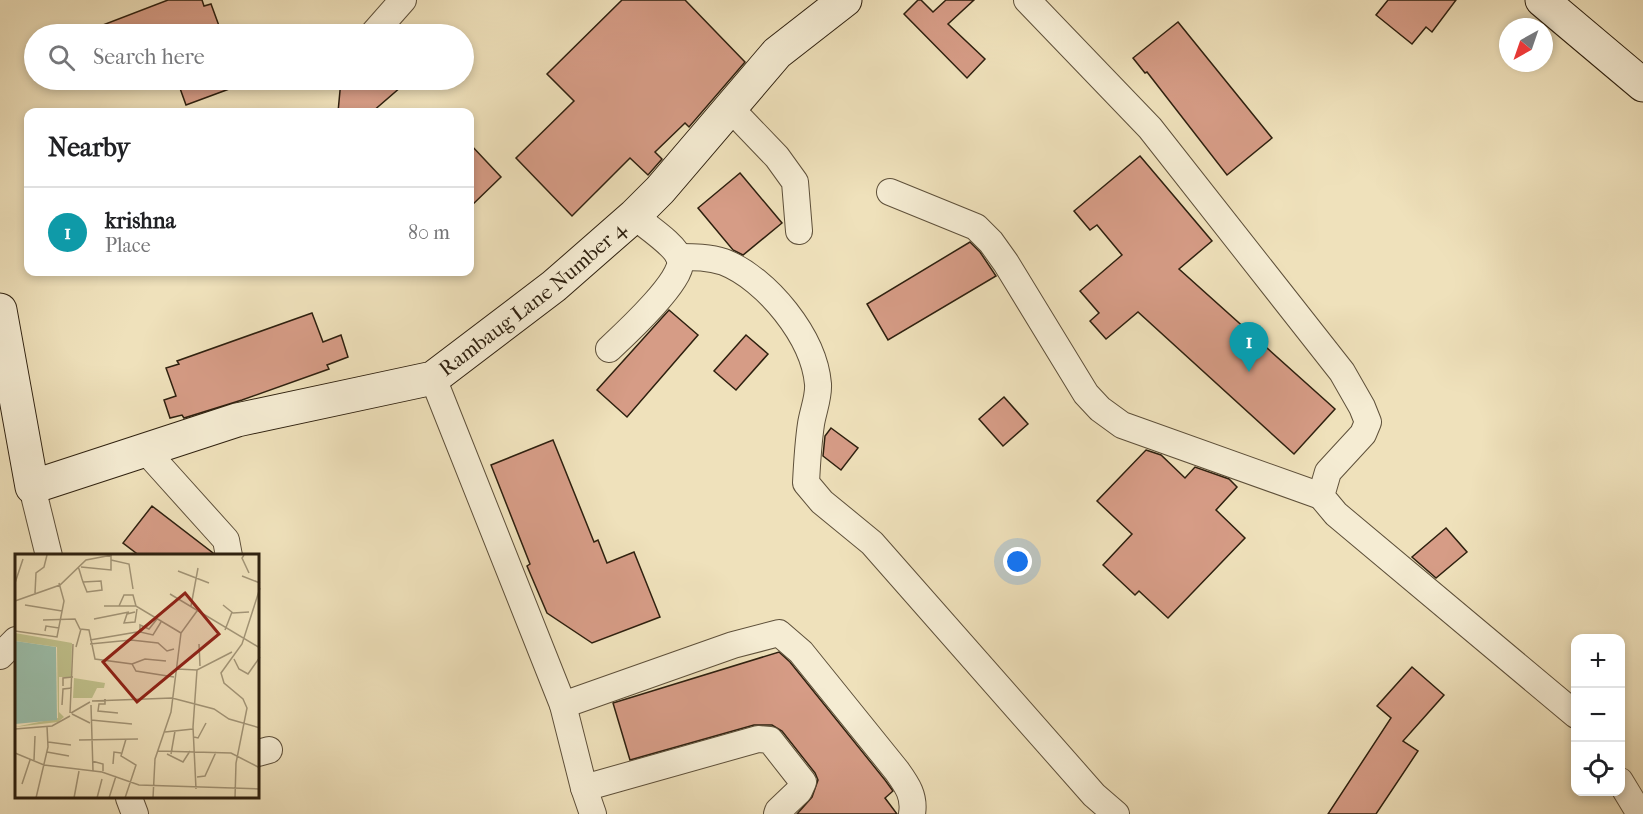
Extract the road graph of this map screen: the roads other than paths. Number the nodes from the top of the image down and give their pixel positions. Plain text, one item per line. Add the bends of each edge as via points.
1 (403, 0) edge
2 (1027, 0) edge
3 (1542, 0) edge
4 (843, 1) edge
5 (382, 24) edge
6 (1643, 85) edge
7 (730, 108) junction
8 (890, 192) dead end
9 (634, 216) junction
10 (799, 231) dead end
11 (679, 257) junction
12 (0, 310) edge
13 (609, 349) dead end
14 (433, 378) junction
15 (145, 450) junction
16 (32, 487) junction
17 (1321, 496) junction
18 (49, 554) edge
19 (229, 554) edge
20 (15, 641) edge
21 (0, 656) edge
22 (563, 705) junction
23 (1571, 712) edge
24 (584, 788) junction
25 (1625, 789) edge
26 (129, 799) edge
27 (135, 814) edge
28 (593, 814) edge
29 (777, 814) edge
30 (912, 814) edge
31 (1116, 814) edge
32 (1640, 814) edge

1 - 5 street
2 - 17 street via 1150,128 1342,372 1368,422 1363,434 1328,472
3 - 6 street
4 - 7 street, Rambaug Lane Number 4 via 777,52
7 - 9 street, Rambaug Lane Number 4
7 - 10 street via 795,182
8 - 17 street via 976,227 991,242 1086,394 1114,420
9 - 11 street
9 - 14 street, Rambaug Lane Number 4 via 554,286
11 - 13 street via 680,270 667,291
11 - 31 street via 723,262 786,309 816,363 819,387 806,483 822,502 872,543 1094,795
12 - 16 street
14 - 15 street, Rambaug Lane Number 4 via 237,420
14 - 22 street
15 - 16 street, Rambaug Lane Number 4
15 - 19 street via 226,540
16 - 18 street
17 - 23 street via 1335,514
20 - 21 street
22 - 24 street
22 - 30 street via 733,645 779,633 801,651 902,778 914,801
24 - 28 street
24 - 29 street via 758,739 770,740 803,782
25 - 32 street
26 - 27 street

